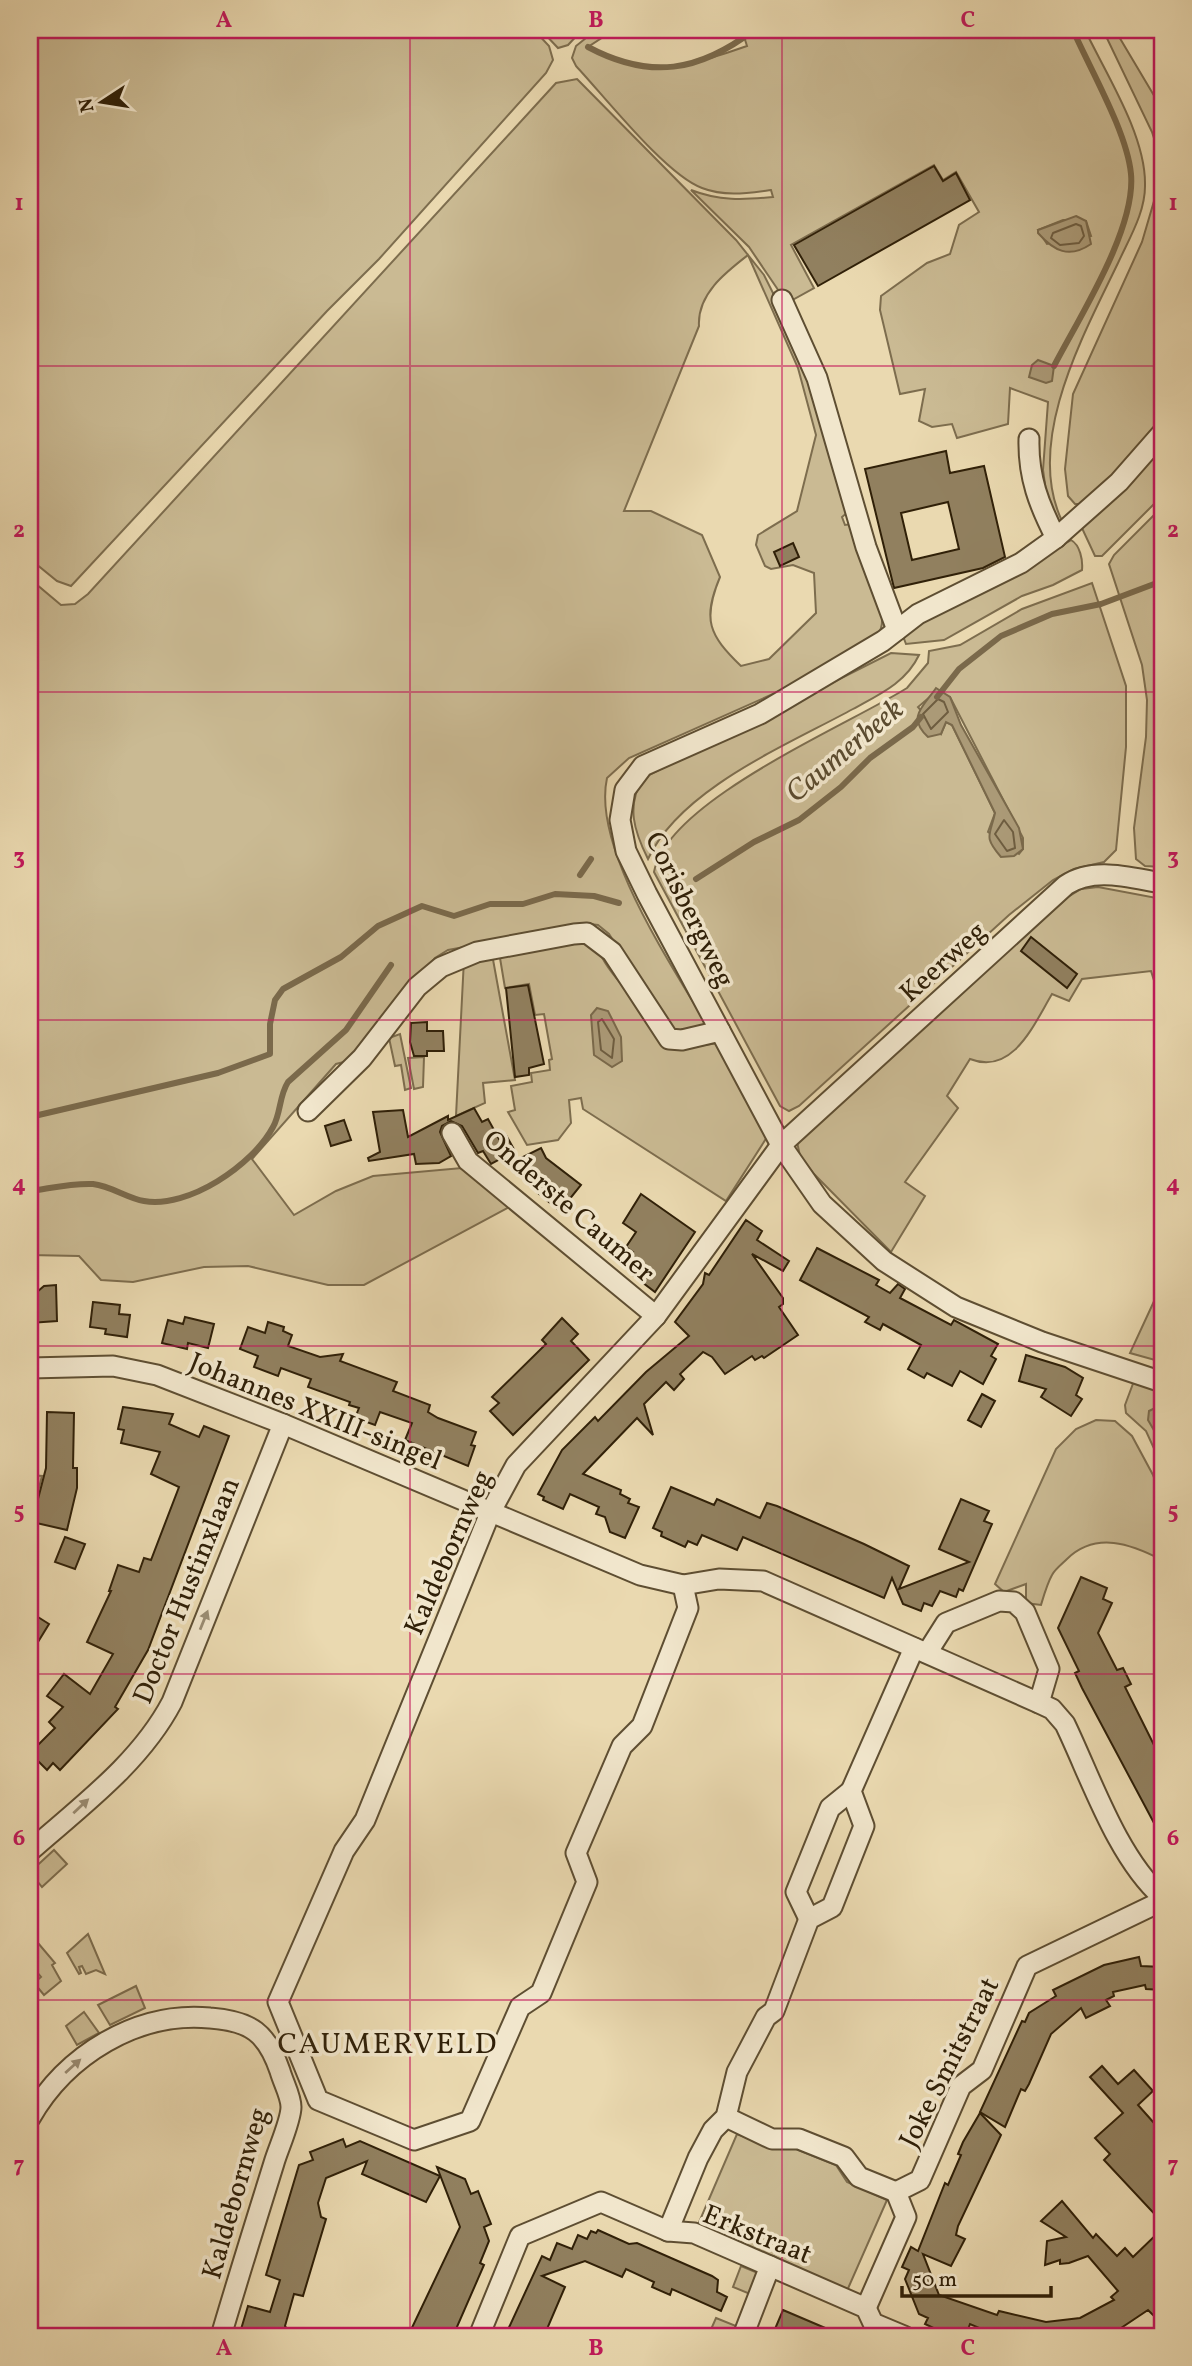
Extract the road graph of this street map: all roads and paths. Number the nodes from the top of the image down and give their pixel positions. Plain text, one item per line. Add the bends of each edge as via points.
1 (782, 300) dead end
2 (1162, 433) edge
3 (1029, 439) dead end
4 (1056, 538) junction
5 (897, 630) junction
6 (1162, 883) edge
7 (720, 1031) junction
8 (308, 1111) dead end
9 (452, 1133) dead end
10 (781, 1145) junction
11 (656, 1316) junction
12 (30, 1368) edge
13 (1162, 1382) edge
14 (282, 1424) junction
15 (490, 1513) junction
16 (683, 1585) junction
17 (920, 1650) junction
18 (1039, 1703) junction
19 (851, 1791) junction
20 (30, 1851) edge
21 (1162, 1899) edge
22 (809, 1919) junction
23 (726, 2117) junction
24 (30, 2118) edge
25 (896, 2192) junction
26 (668, 2231) junction
27 (770, 2266) junction
28 (866, 2308) junction
29 (221, 2336) edge
30 (479, 2336) edge
31 (743, 2336) edge
32 (904, 2336) edge

1 - 5 street via 817,378 866,547
2 - 4 street, Corisbergweg via 1119,482
3 - 4 street via 1037,500
4 - 5 street, Corisbergweg via 1021,563 939,602
5 - 7 street, Corisbergweg via 760,714 643,766 625,790 620,820 626,851
6 - 10 street, Keerweg via 1096,874 1078,877
7 - 8 street via 669,1039 612,952 587,933 538,941 477,953 441,967 417,987 362,1058
7 - 10 street, Corisbergweg
9 - 11 street, Onderste Caumer via 468,1161
10 - 11 street, Kaldebornweg
10 - 13 street, Corisbergweg via 822,1204 884,1261 921,1287 997,1325
11 - 15 street, Kaldebornweg via 516,1465
12 - 14 street, Johannes XXIII-singel via 113,1366 136,1370
14 - 15 street, Johannes XXIII-singel
20 -> 14 street, Doctor Hustinxlaan via 136,1755 158,1729
15 - 16 street, Johannes XXIII-singel via 640,1575
15 - 16 street, Kaldebornweg via 365,1820 344,1851 278,2002 318,2100 414,2140 470,2121 520,2007 541,1993 587,1882 576,1853 622,1746 642,1726 688,1608
16 - 17 street, Johannes XXIII-singel via 719,1579 763,1581
17 - 18 street, Johannes XXIII-singel
17 - 18 street via 946,1623 999,1601 1014,1602 1025,1612 1049,1669
17 - 19 street
18 - 21 street, Johannes XXIII-singel via 1052,1709 1065,1724 1120,1838
19 - 22 street via 830,1808 796,1892
19 - 22 street via 864,1826 832,1907
21 - 25 street, Joke Smitstraat via 1027,1966 982,2070 961,2086 920,2180
22 - 23 street via 774,2011 766,2017 737,2072
23 - 25 street via 772,2139 799,2139 844,2157 859,2177
23 - 26 street via 703,2149
24 -> 29 street, Kaldebornweg via 60,2077 84,2056 137,2027 180,2016 219,2018 256,2030 271,2048 291,2107
25 - 28 street via 906,2217
26 - 27 street, Erkstraat via 694,2233
26 - 30 street, Erkstraat via 601,2202 520,2236
27 - 28 street, Erkstraat
27 - 31 street
28 - 32 street, Erkstraat via 873,2323

